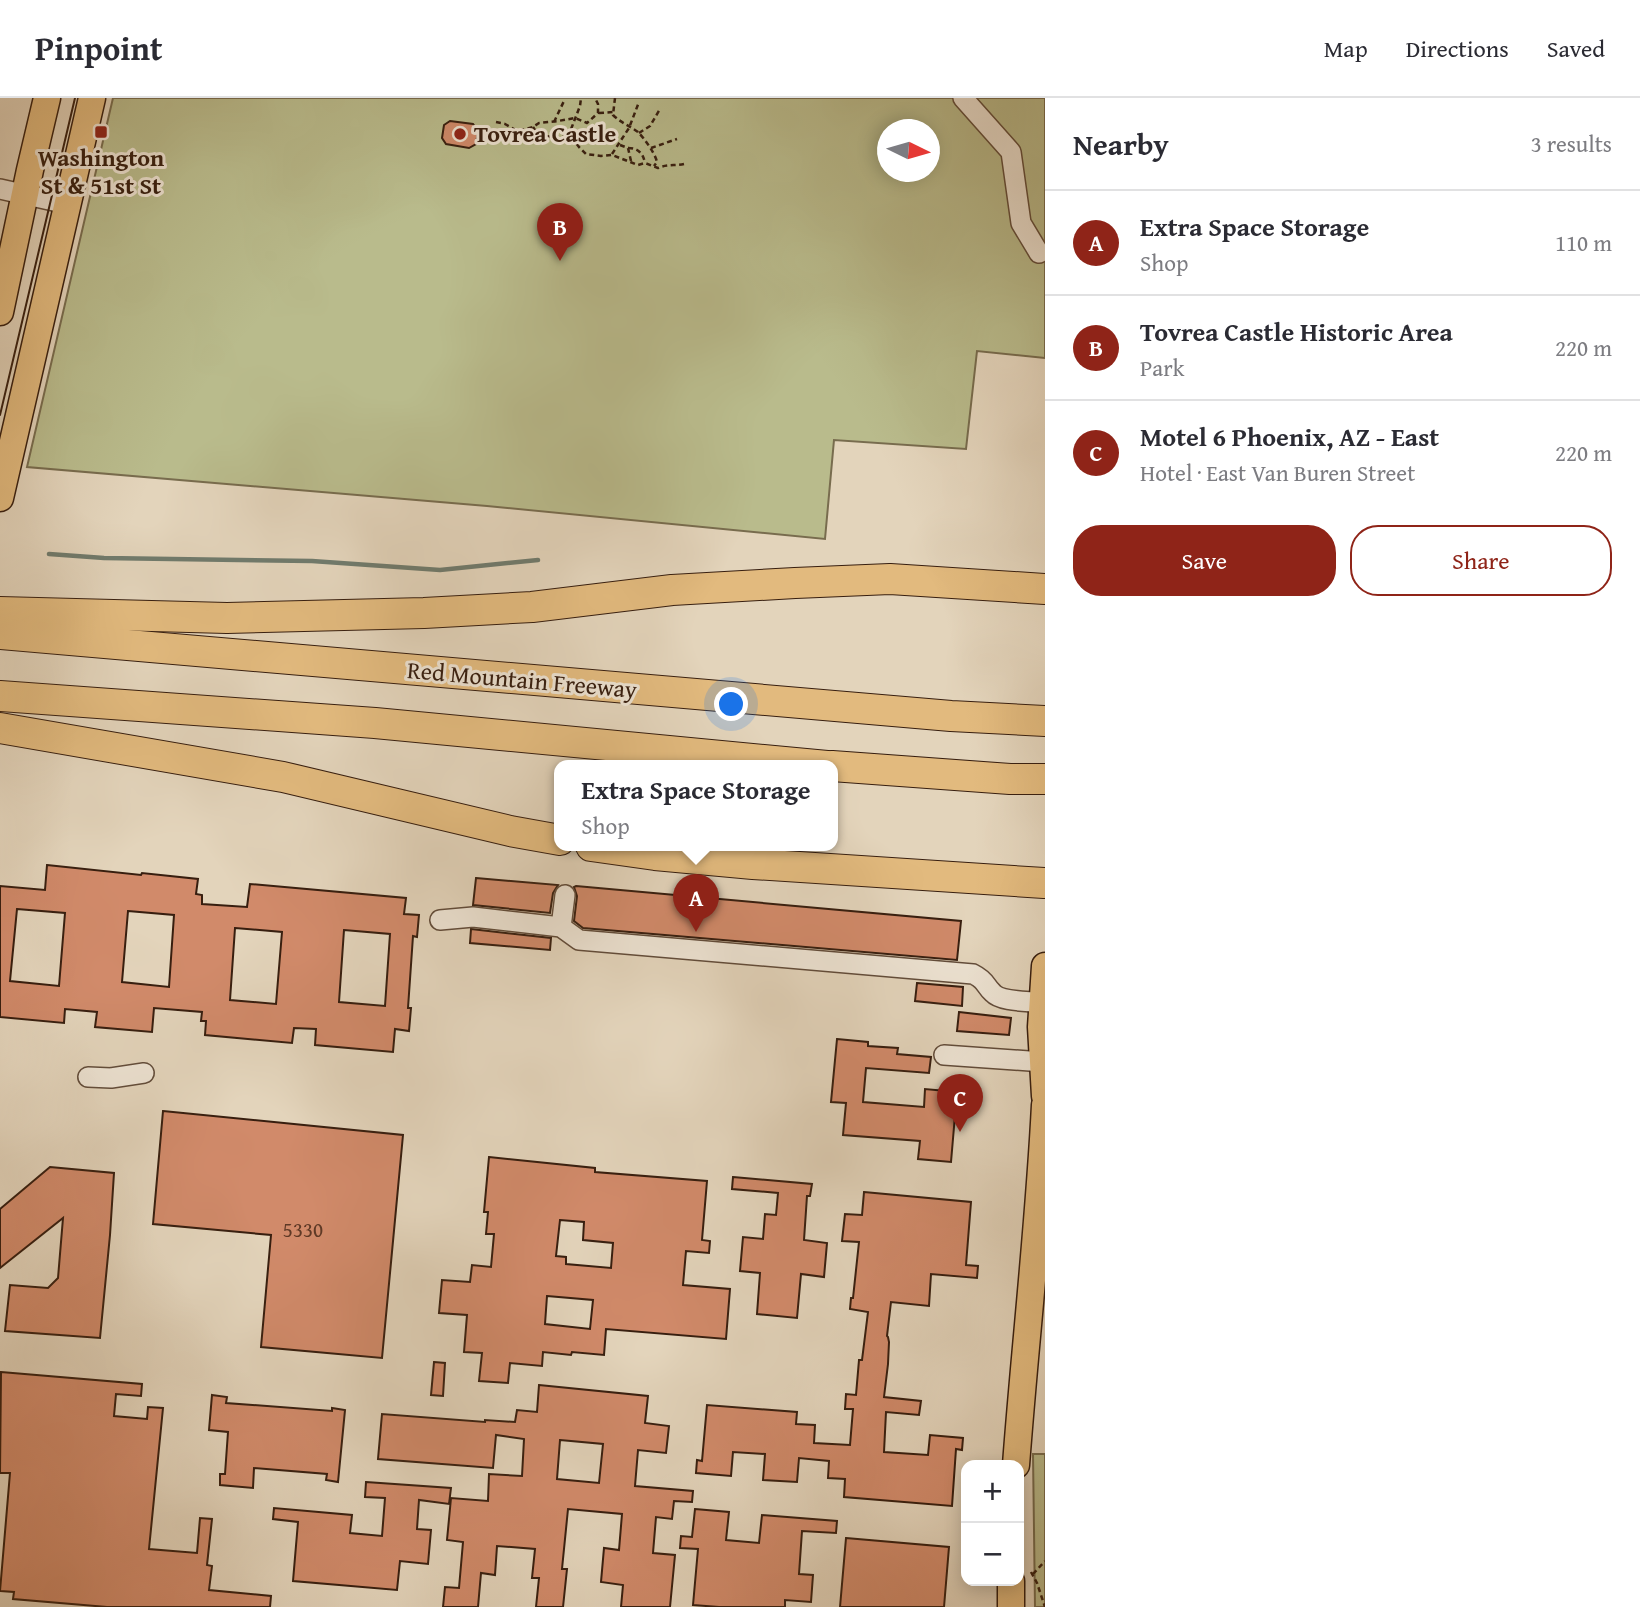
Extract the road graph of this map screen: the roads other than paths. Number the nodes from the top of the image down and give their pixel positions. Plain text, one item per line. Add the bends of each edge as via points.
1 (47, 98) edge
2 (92, 98) edge
3 (963, 98) edge
4 (12, 192) edge
5 (67, 204) junction
6 (1039, 253) dead end
7 (0, 312) edge
8 (0, 498) edge
9 (1045, 589) edge
10 (0, 612) edge
11 (41, 626) junction
12 (0, 634) edge
13 (13, 698) edge
14 (1045, 721) edge
15 (12, 730) edge
16 (764, 760) edge
17 (838, 766) edge
18 (1045, 779) edge
19 (554, 839) edge
20 (627, 851) edge
21 (1045, 881) edge
22 (1045, 889) edge
23 (565, 895) dead end
24 (440, 920) dead end
25 (561, 927) junction
26 (1045, 966) edge
27 (1042, 1003) junction
28 (944, 1055) dead end
29 (1043, 1062) junction
30 (144, 1073) dead end
31 (88, 1077) dead end
32 (1045, 1096) edge
33 (1045, 1105) edge
34 (1016, 1460) edge
35 (1025, 1576) edge
36 (1011, 1607) edge

1 - 4 main road
2 - 5 main road
3 - 6 street via 1012,152 1021,223
4 - 5 street
4 - 7 main road
5 - 8 main road
9 - 11 highway via 890,579 671,590 532,607 424,613
10 - 11 highway
11 - 12 highway, Red Mountain Freeway
11 - 14 highway, Red Mountain Freeway via 937,715
13 - 16 highway via 388,724
15 - 19 highway via 283,777
17 - 18 highway
20 - 21 highway via 753,864
21 - 22 main road
23 - 25 street
24 - 25 street via 472,917
25 - 27 street via 579,940 973,974 1002,998
26 - 27 main road
27 - 29 main road
28 - 29 street
29 - 32 main road
30 - 31 street
33 - 34 main road
35 - 36 main road

